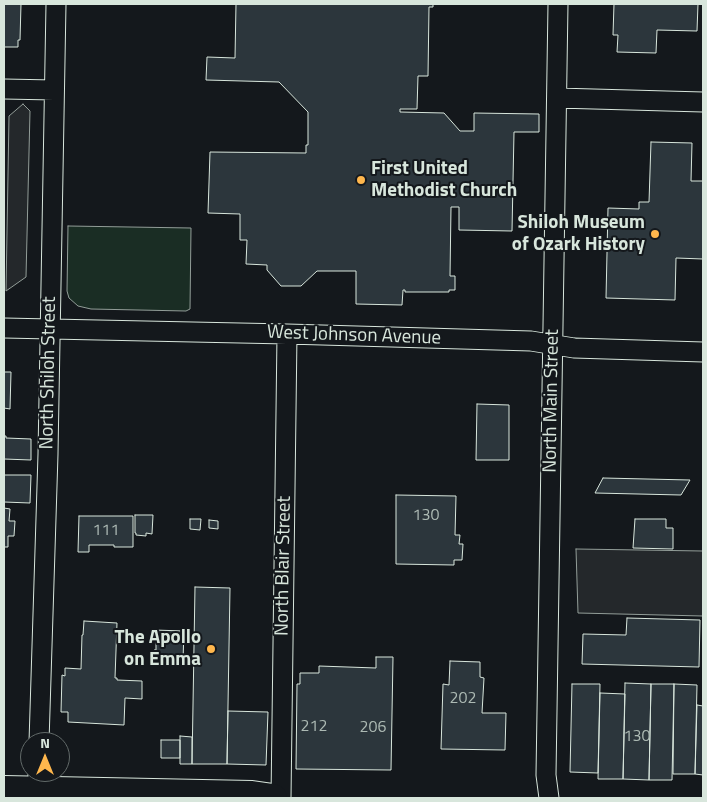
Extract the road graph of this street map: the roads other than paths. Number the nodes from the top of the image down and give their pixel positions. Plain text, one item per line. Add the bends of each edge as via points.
1 (56, 4) edge
2 (558, 4) edge
3 (4, 89) edge
4 (54, 90) junction
5 (557, 98) junction
6 (703, 102) edge
7 (4, 328) edge
8 (50, 329) junction
9 (287, 334) junction
10 (553, 345) junction
11 (703, 352) edge
12 (39, 732) edge
13 (22, 788) edge
14 (273, 798) edge
15 (281, 798) edge
16 (549, 798) edge

1 - 4 street, North Shiloh Street
2 - 5 street, North Main Street
3 - 4 street
4 - 8 street, North Shiloh Street
5 - 6 street
5 - 10 street, North Main Street
7 - 8 street, West Johnson Avenue
8 - 9 street, West Johnson Avenue
8 - 12 street, North Shiloh Street
9 - 10 street, West Johnson Avenue via 531,341
9 - 15 street, North Blair Street
10 - 11 street, West Johnson Avenue
10 - 16 street, North Main Street via 546,775
13 - 14 street

